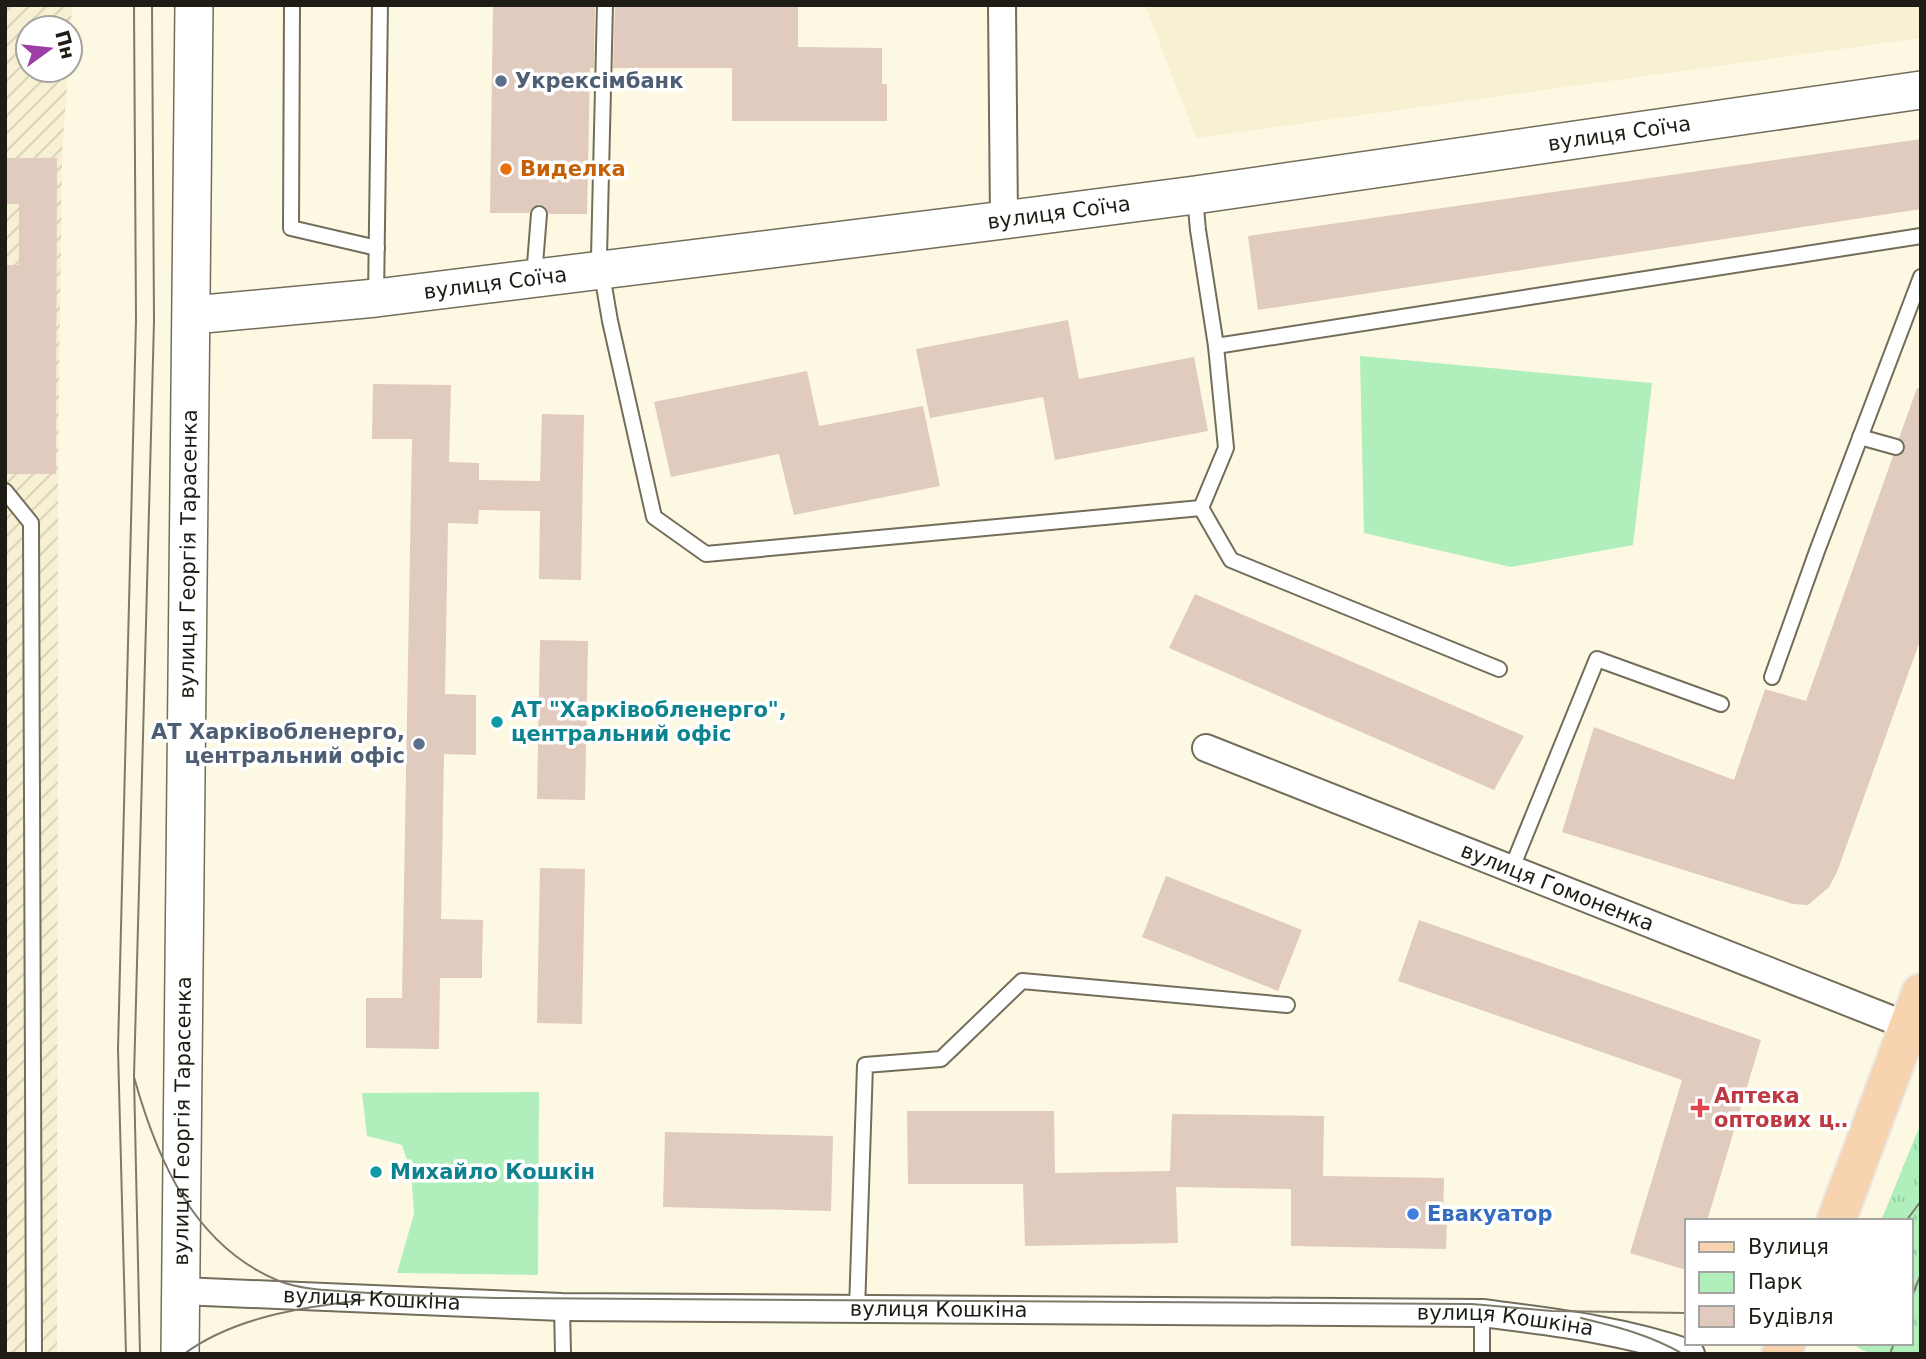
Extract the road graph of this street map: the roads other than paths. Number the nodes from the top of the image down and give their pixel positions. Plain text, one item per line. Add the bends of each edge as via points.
1 (194, 5) edge
2 (292, 5) edge
3 (380, 5) edge
4 (605, 5) edge
5 (1017, 5) edge
6 (1002, 18) edge
7 (1921, 90) edge
8 (1195, 195) junction
9 (539, 214) dead end
10 (1004, 220) junction
11 (1921, 236) edge
12 (377, 248) junction
13 (600, 271) junction
14 (1921, 277) edge
15 (534, 278) junction
16 (376, 298) junction
17 (193, 314) junction
18 (1216, 346) junction
19 (1860, 438) junction
20 (1896, 447) dead end
21 (5, 491) edge
22 (1201, 508) junction
23 (1499, 669) dead end
24 (1772, 677) dead end
25 (1721, 704) dead end
26 (1206, 748) dead end
27 (1511, 870) junction
28 (1287, 1005) dead end
29 (1914, 1010) edge
30 (1837, 1219) edge
31 (181, 1291) junction
32 (562, 1307) junction
33 (857, 1310) junction
34 (1482, 1313) junction
35 (34, 1354) edge
36 (180, 1354) edge
37 (563, 1354) edge
38 (1482, 1354) edge
39 (1691, 1354) edge

1 - 17 street, вулиця Георгія Тарасенка
2 - 12 lane via 291,229
3 - 12 lane
4 - 13 lane
5 - 6 lane
6 - 10 street
7 - 8 street, вулиця Соїча
8 - 10 street, вулиця Соїча
8 - 18 lane
9 - 15 lane
10 - 13 street, вулиця Соїча
11 - 18 lane
12 - 16 lane
13 - 15 street, вулиця Соїча
13 - 22 lane via 654,517 706,554
14 - 19 lane
15 - 16 street, вулиця Соїча
16 - 17 street, вулиця Соїча
17 - 31 street, вулиця Георгія Тарасенка
18 - 22 lane via 1226,448
19 - 20 lane
19 - 24 lane
21 - 35 lane via 31,523
22 - 23 lane via 1231,560
25 - 27 lane via 1597,659
26 - 27 street, вулиця Гомоненка
27 - 29 street, вулиця Гомоненка
28 - 33 lane via 1022,981 942,1059 865,1065
29 - 30 main road
31 - 32 street, вулиця Кошкіна
31 - 36 street, вулиця Георгія Тарасенка
32 - 33 street, вулиця Кошкіна
32 - 37 lane
33 - 34 street, вулиця Кошкіна
34 - 38 lane
34 - 39 street, вулиця Кошкіна via 1578,1326

